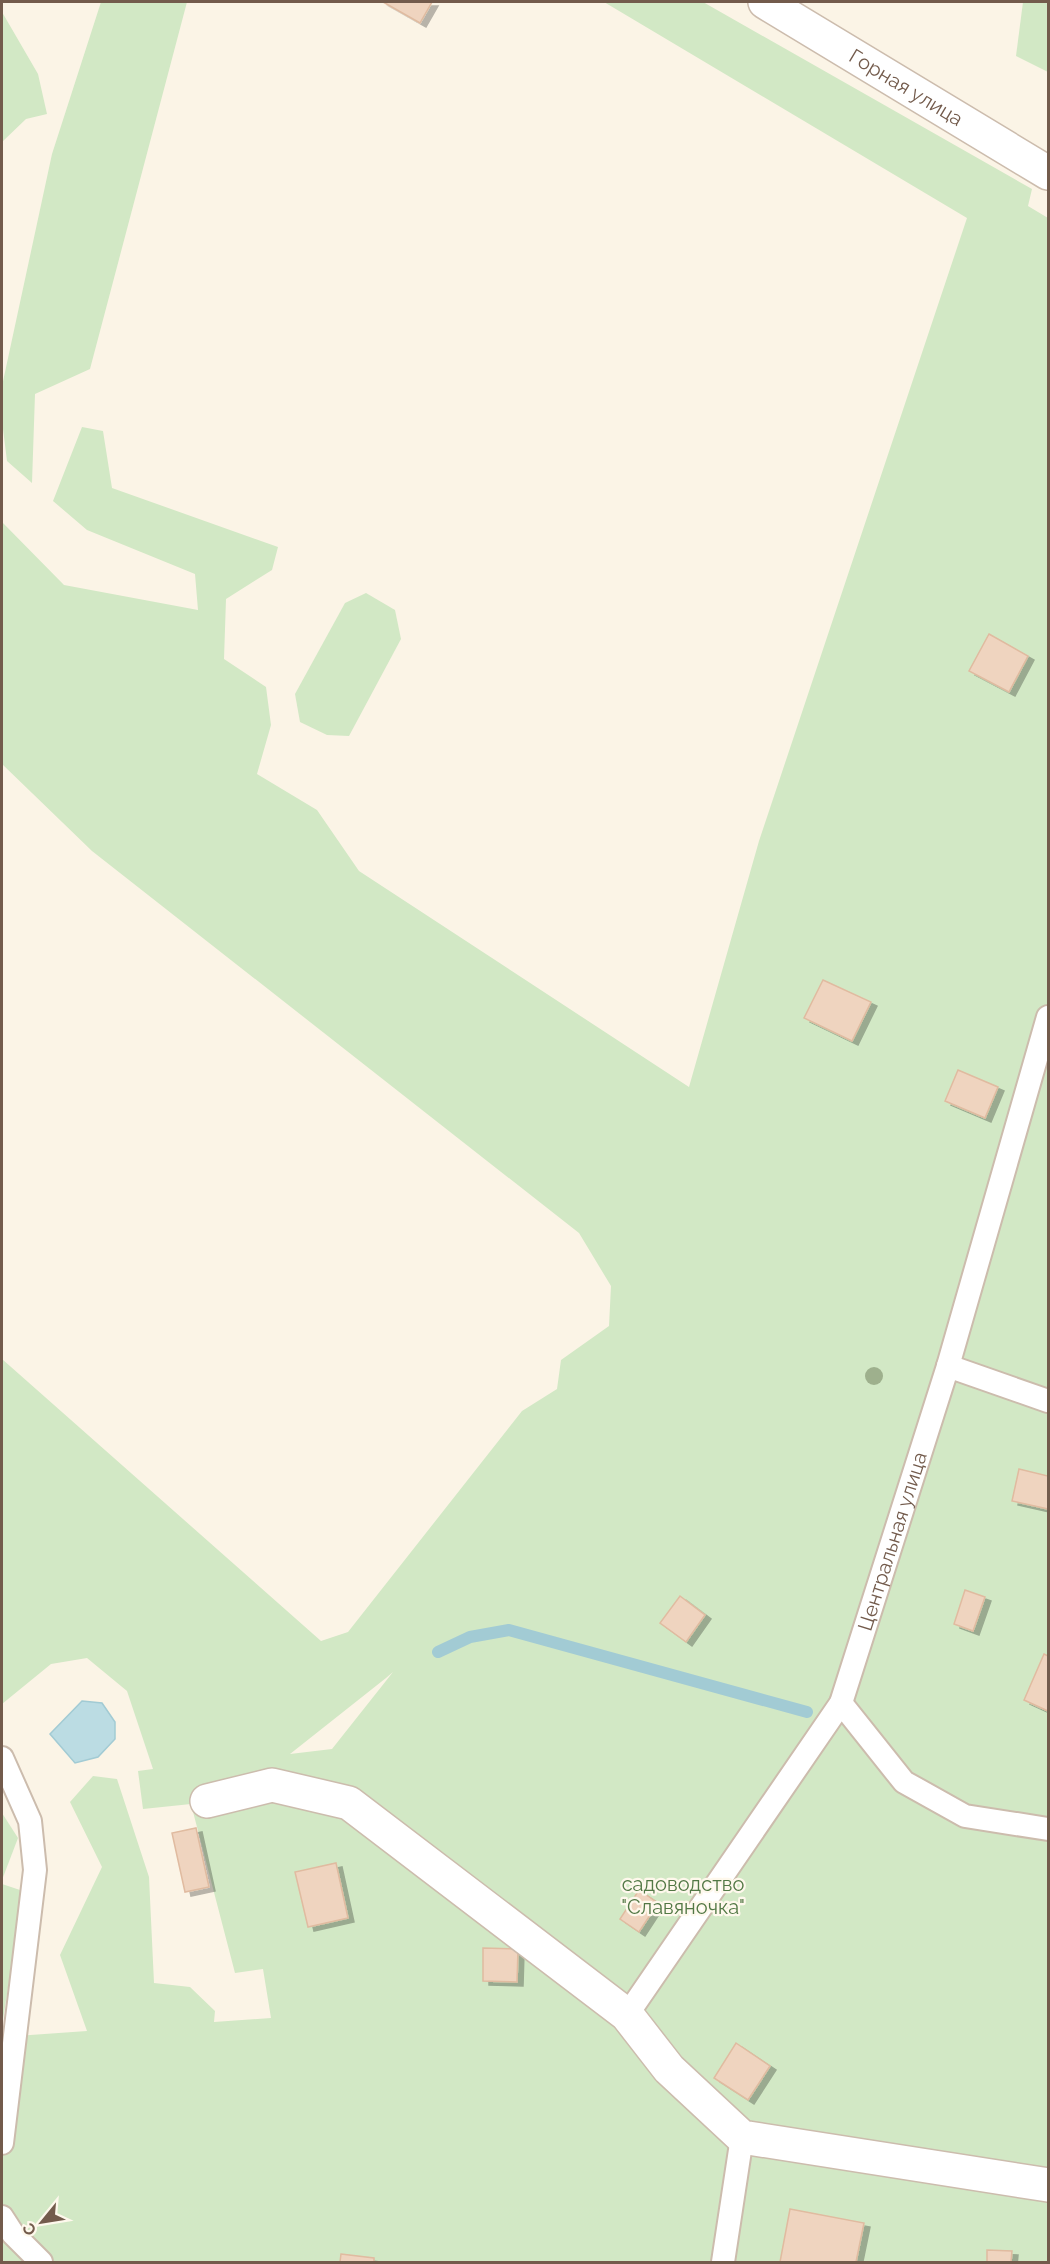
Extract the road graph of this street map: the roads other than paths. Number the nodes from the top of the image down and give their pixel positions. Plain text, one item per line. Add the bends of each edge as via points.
1 (765, 2) edge
2 (1048, 173) edge
3 (1048, 1017) edge
4 (948, 1366) junction
5 (1048, 1401) edge
6 (842, 1703) junction
7 (2, 1758) edge
8 (207, 1801) dead end
9 (1048, 1829) edge
10 (627, 2014) junction
11 (742, 2137) junction
12 (2, 2144) edge
13 (1048, 2185) edge
14 (2, 2217) edge
15 (41, 2262) edge
16 (723, 2262) edge

1 - 2 street, Горная улица
3 - 4 lane, Центральная улица
4 - 5 lane
4 - 6 lane, Центральная улица
6 - 9 lane via 904,1782 965,1816
6 - 10 lane, Центральная улица
7 - 12 lane via 30,1821 35,1870
8 - 10 street via 272,1785 349,1803
10 - 11 street via 669,2069
11 - 13 street
11 - 16 lane
14 - 15 lane

